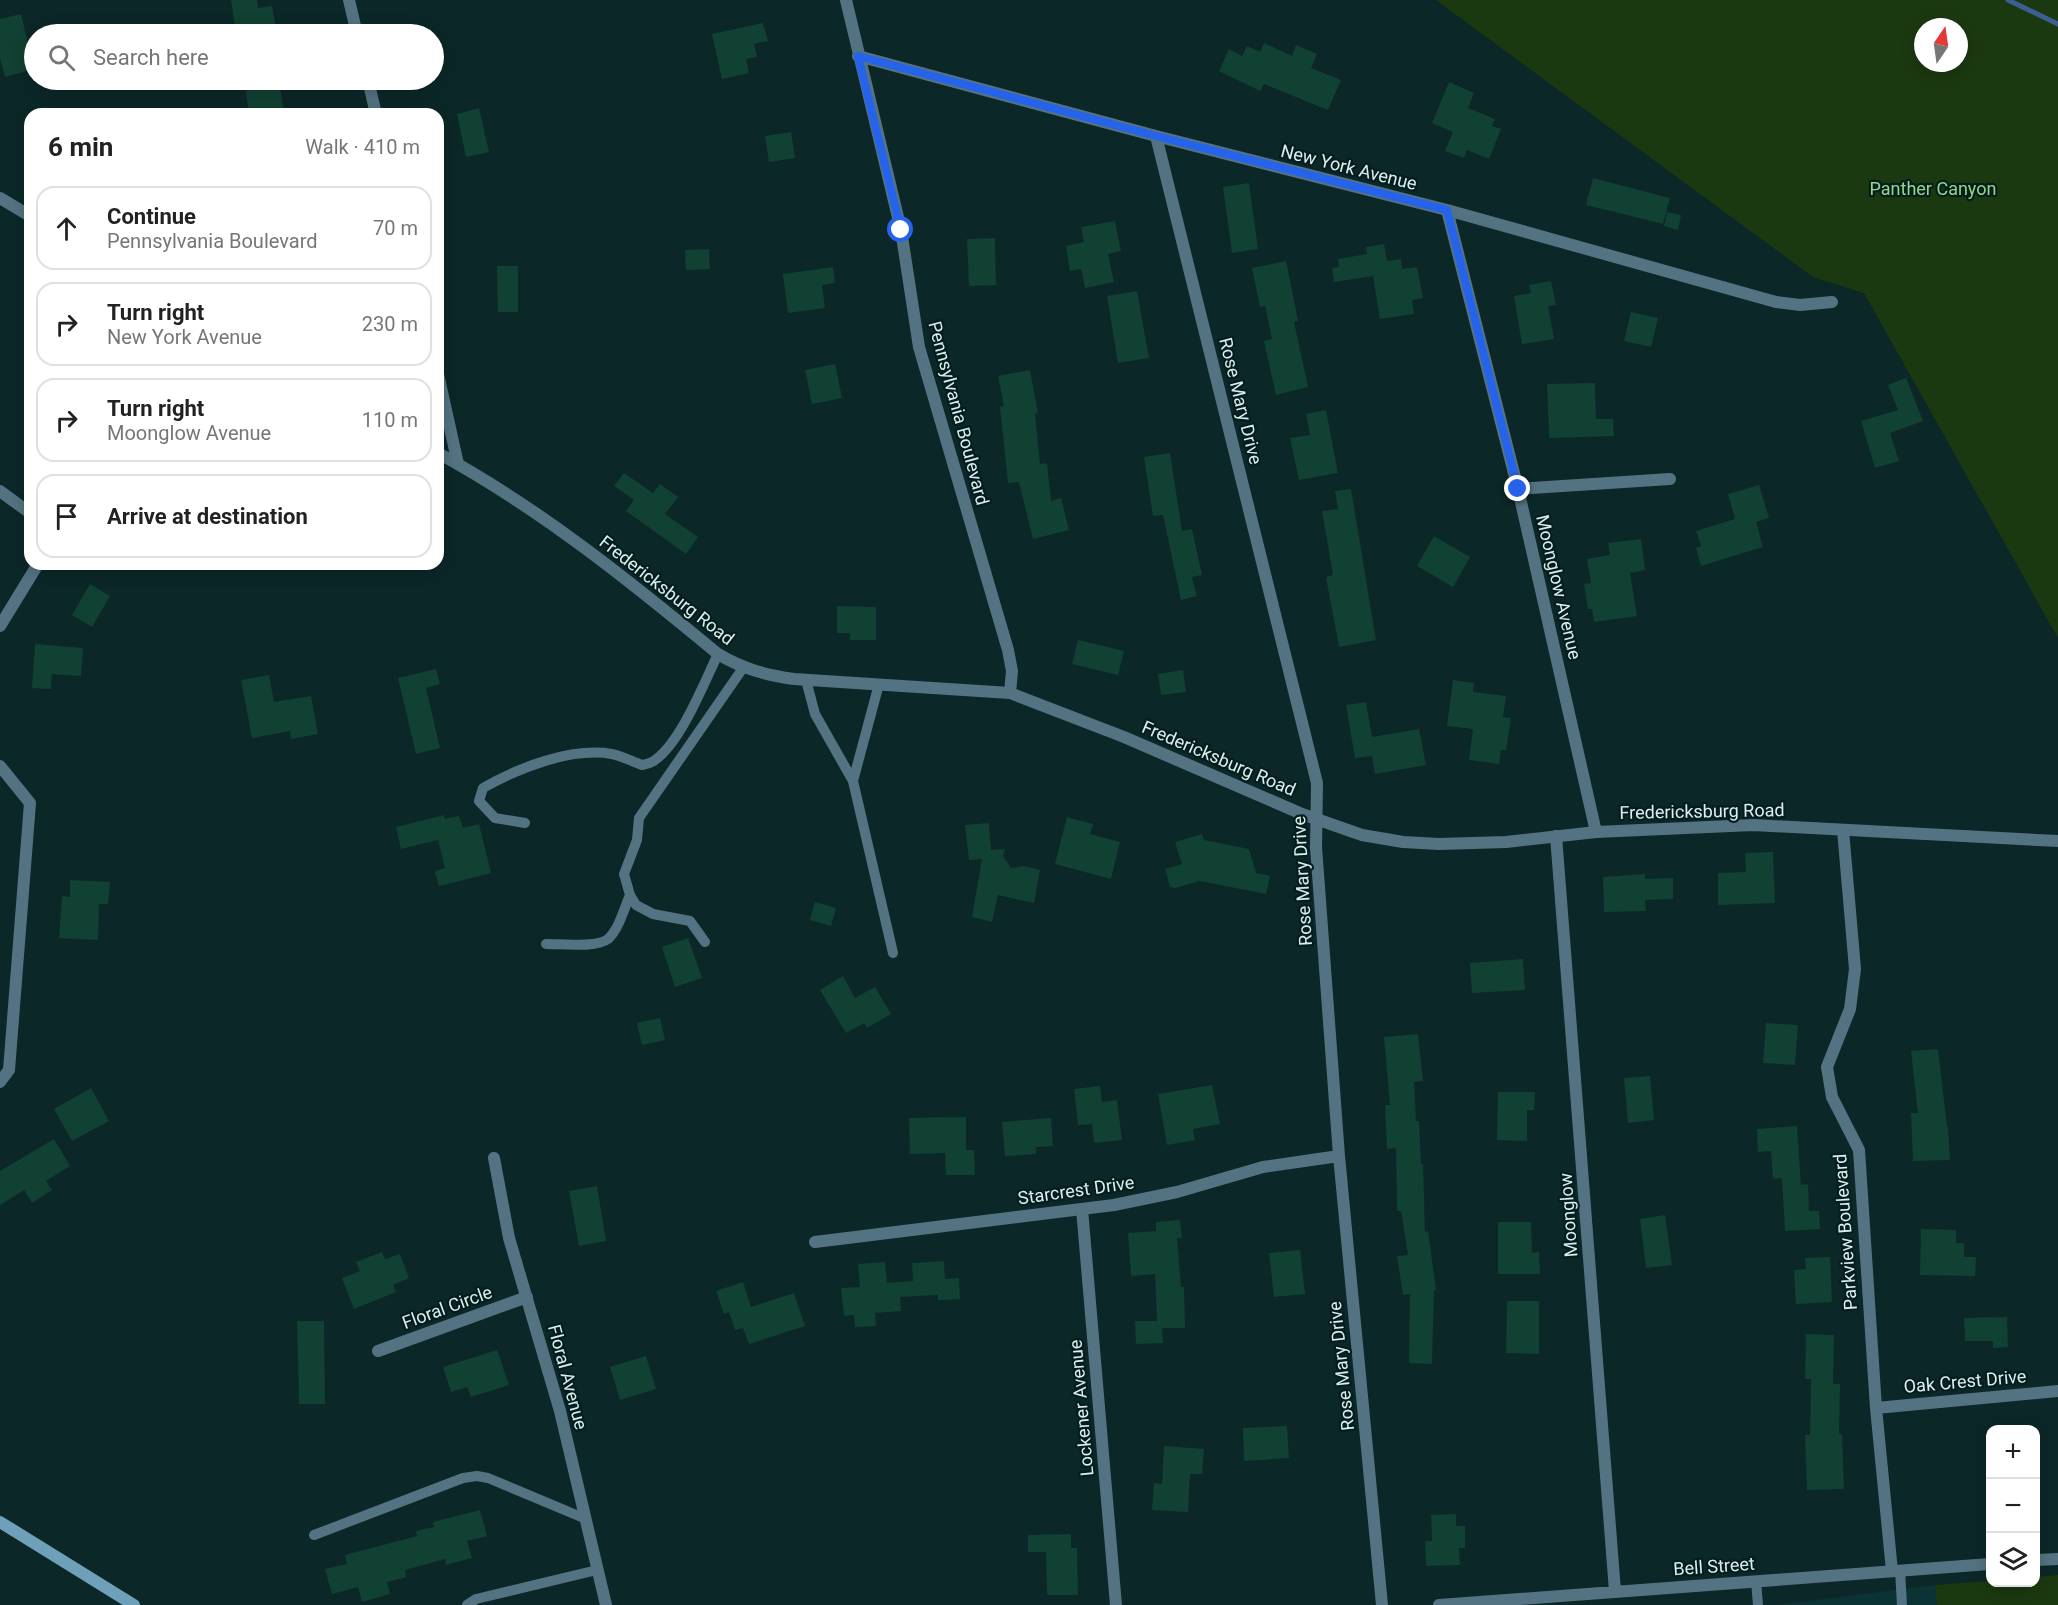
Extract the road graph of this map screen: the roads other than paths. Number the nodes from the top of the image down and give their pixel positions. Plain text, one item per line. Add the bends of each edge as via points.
1 (349, 0) edge
2 (846, 0) edge
3 (355, 24) edge
4 (858, 56) junction
5 (370, 90) edge
6 (375, 108) edge
7 (1156, 136) junction
8 (0, 198) edge
9 (1447, 210) junction
10 (24, 212) edge
11 (1832, 302) dead end
12 (444, 401) edge
13 (444, 456) edge
14 (458, 464) junction
15 (1670, 479) dead end
16 (1518, 489) junction
17 (0, 491) edge
18 (24, 509) edge
19 (34, 570) edge
20 (0, 626) edge
21 (718, 654) junction
22 (744, 668) junction
23 (806, 680) junction
24 (879, 684) junction
25 (1010, 693) junction
26 (0, 766) edge
27 (854, 781) junction
28 (1316, 818) junction
29 (525, 823) dead end
30 (1843, 830) junction
31 (1596, 832) junction
32 (1556, 836) junction
33 (2058, 842) edge
34 (630, 896) junction
35 (705, 942) dead end
36 (546, 944) dead end
37 (893, 953) dead end
38 (0, 1082) edge
39 (1339, 1156) junction
40 (494, 1158) dead end
41 (1082, 1209) junction
42 (815, 1242) dead end
43 (527, 1297) junction
44 (378, 1352) dead end
45 (2058, 1391) edge
46 (1875, 1408) junction
47 (586, 1520) junction
48 (0, 1522) edge
49 (314, 1535) dead end
50 (2058, 1559) edge
51 (2040, 1560) edge
52 (1986, 1564) edge
53 (597, 1570) junction
54 (1896, 1570) junction
55 (1756, 1581) junction
56 (1615, 1591) junction
57 (134, 1605) edge
58 (467, 1605) edge
59 (606, 1605) edge
60 (1116, 1605) edge
61 (1382, 1605) edge
62 (1439, 1605) edge
63 (1758, 1605) edge
64 (1902, 1605) edge

1 - 3 street
2 - 4 street, Pennsylvania Boulevard
4 - 7 street, New York Avenue
4 - 25 street, Pennsylvania Boulevard via 901,230 919,347 1010,661
5 - 6 street
7 - 9 street, New York Avenue
7 - 28 street, Rose Mary Drive via 1317,783
8 - 10 street
9 - 11 street, New York Avenue via 1776,302
9 - 16 street, Moonglow Avenue
12 - 14 street
13 - 14 street, Fredericksburg Road
14 - 21 street, Fredericksburg Road via 581,546
15 - 16 street
16 - 31 street, Moonglow Avenue
17 - 18 street
19 - 20 street
21 - 22 street, Fredericksburg Road
21 - 29 lane via 675,738 655,761 642,765 612,754 573,754 508,774 483,788 479,801 495,818
22 - 23 street, Fredericksburg Road
22 - 34 lane via 639,818 637,840 624,874
23 - 24 street, Fredericksburg Road
23 - 27 lane via 814,714
24 - 25 street, Fredericksburg Road
24 - 27 lane
25 - 28 street, Fredericksburg Road via 1124,736
26 - 38 street via 30,803 9,1070
27 - 37 lane
28 - 32 street, Fredericksburg Road via 1362,835 1415,843 1506,842
28 - 39 street, Rose Mary Drive
30 - 31 street, Fredericksburg Road via 1753,825
30 - 33 street, Fredericksburg Road
30 - 46 street, Parkview Boulevard via 1854,989 1827,1067 1832,1097 1859,1150
31 - 32 street, Fredericksburg Road
32 - 56 street, Moonglow
34 - 35 lane via 636,905 653,914 690,921
34 - 36 lane via 607,940 595,944
39 - 41 street, Starcrest Drive via 1263,1167 1177,1192
39 - 61 street, Rose Mary Drive
40 - 43 street, Floral Avenue via 509,1238
41 - 42 street, Starcrest Drive
41 - 60 street, Lockener Avenue
43 - 44 street, Floral Circle
43 - 47 street, Floral Avenue
45 - 46 street, Oak Crest Drive
46 - 54 street, Parkview Boulevard
47 - 49 lane via 477,1476
47 - 53 street, Floral Avenue
48 - 57 main road
50 - 51 street
52 - 54 street, Bell Street
53 - 58 lane via 476,1599
53 - 59 street, Floral Avenue
54 - 55 street, Bell Street
54 - 64 lane
55 - 56 street, Bell Street
55 - 63 lane
56 - 62 street, Bell Street

